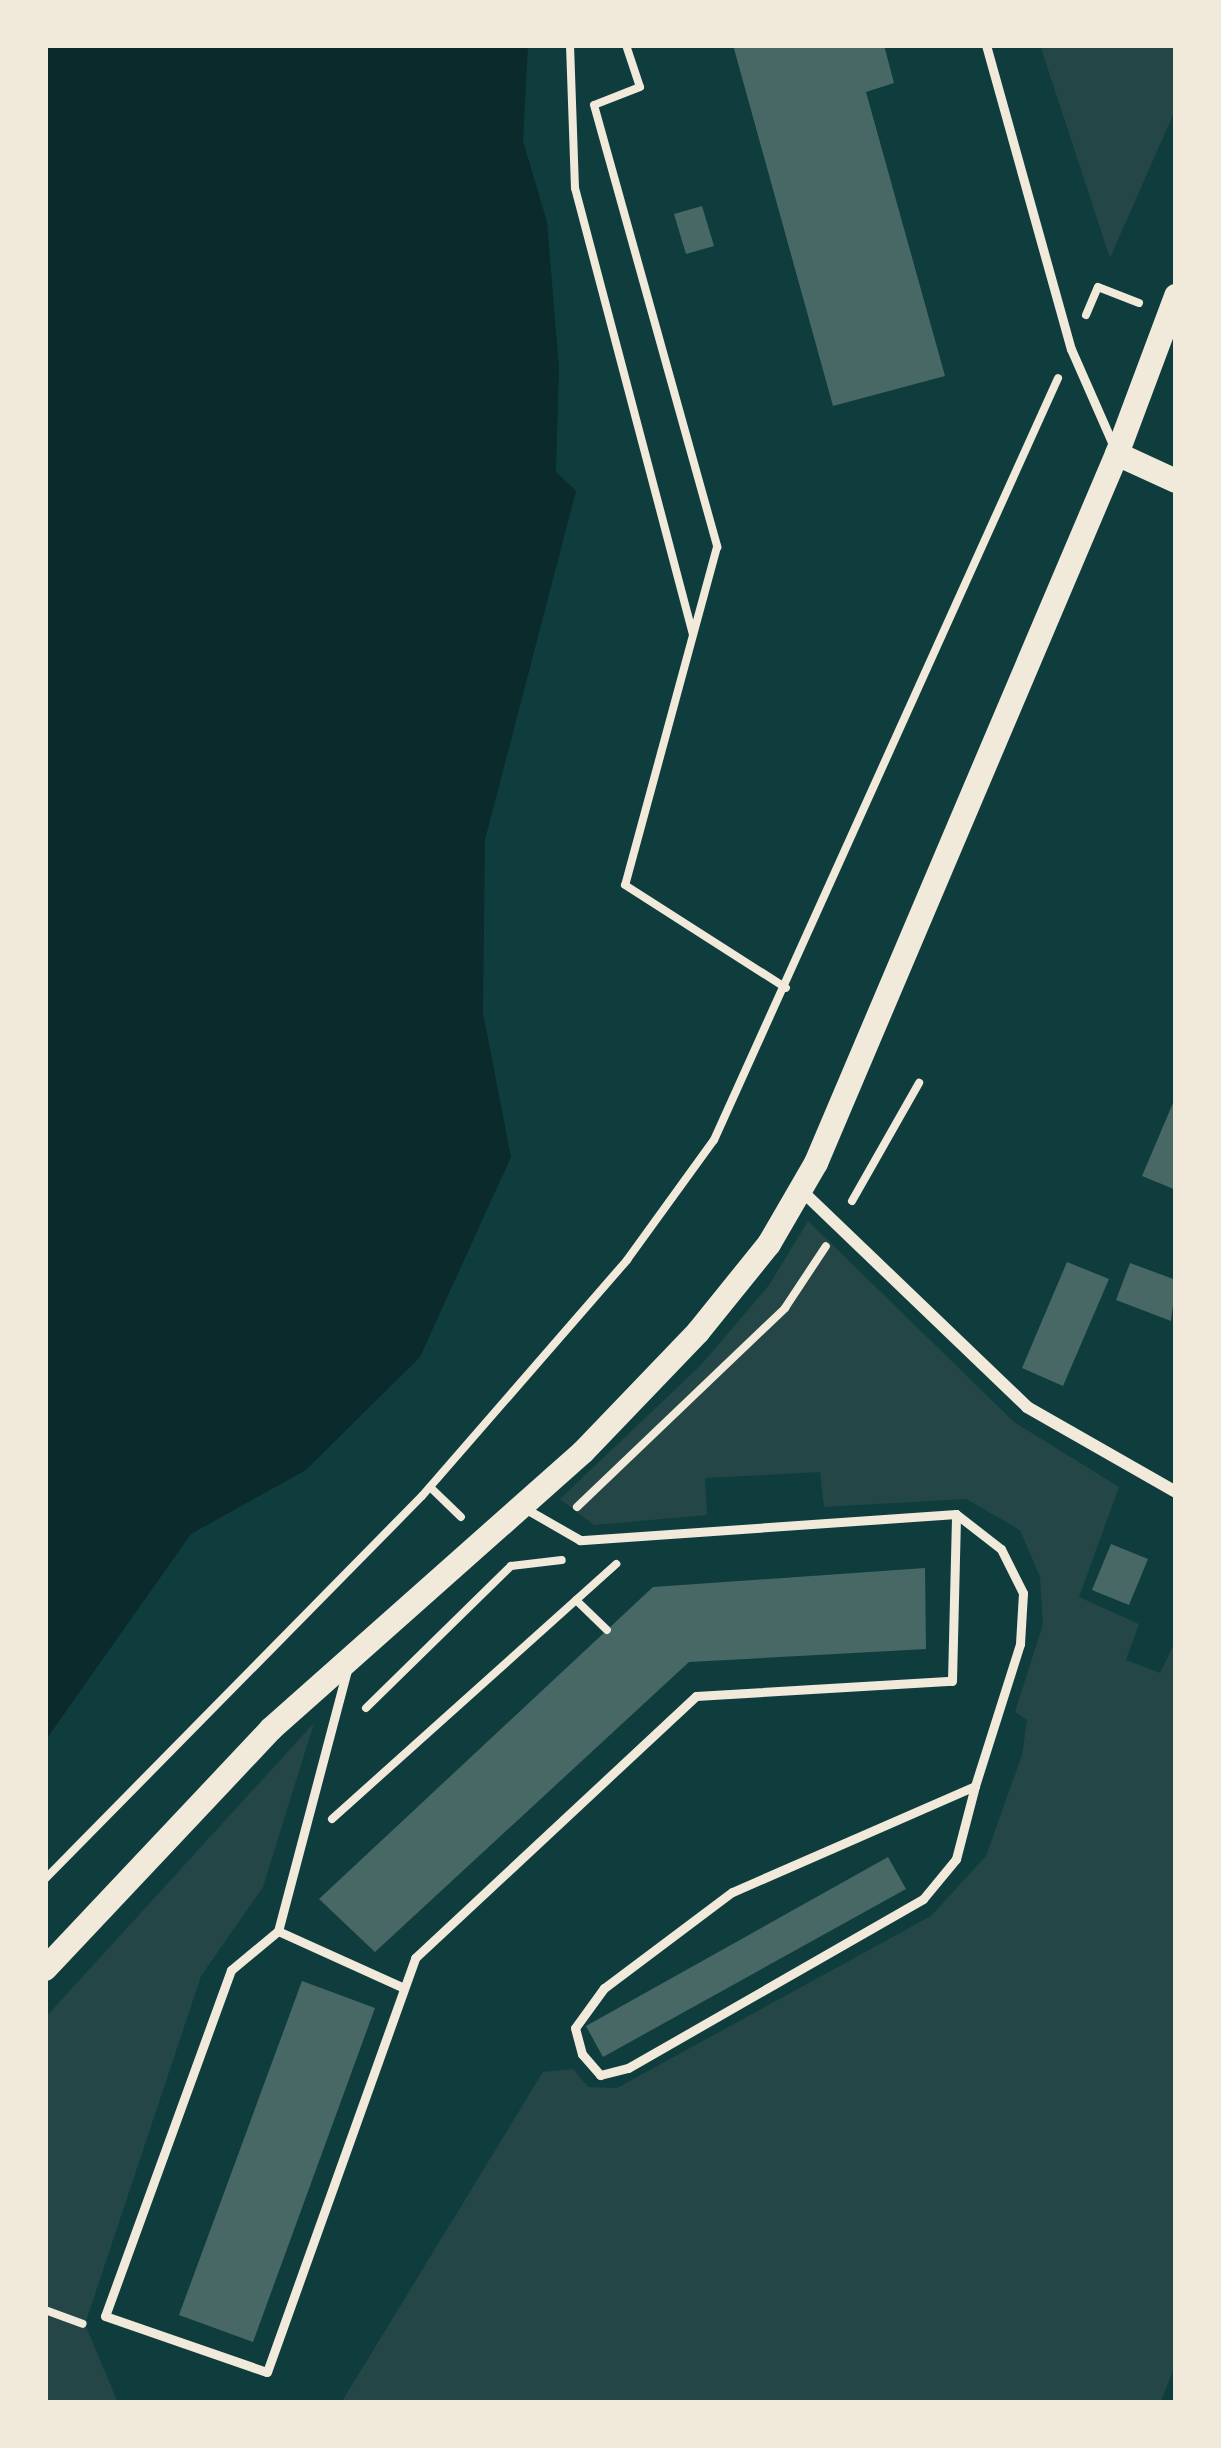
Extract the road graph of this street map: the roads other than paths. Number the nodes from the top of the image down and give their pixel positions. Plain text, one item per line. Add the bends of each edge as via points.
1 (986, 45) edge
2 (1172, 306) edge
3 (1118, 454) junction
4 (1176, 481) edge
5 (801, 1190) junction
6 (1176, 1492) edge
7 (523, 1508) junction
8 (956, 1514) junction
9 (350, 1659) junction
10 (975, 1786) junction
11 (278, 1931) junction
12 (45, 1969) edge
13 (404, 1988) junction

1 - 3 lane via 1070,349
2 - 3 main road
3 - 4 main road
3 - 5 main road
5 - 6 street via 1027,1407
5 - 7 main road via 698,1332
7 - 8 lane via 580,1540
7 - 9 main road
8 - 10 lane via 1001,1549 1023,1593 1020,1645
8 - 13 lane via 952,1681 696,1696 415,1958
9 - 11 lane
9 - 12 main road via 271,1729
10 - 10 lane via 732,1892 604,1988 575,2028 582,2054 600,2075 628,2068 923,1900 956,1859
11 - 13 lane
11 - 13 lane via 231,1970 105,2315 267,2372

